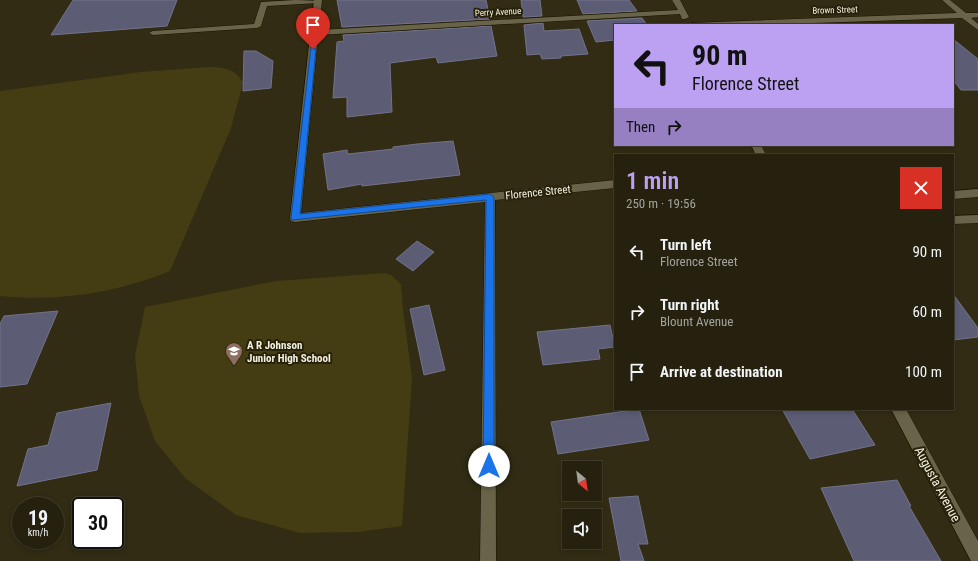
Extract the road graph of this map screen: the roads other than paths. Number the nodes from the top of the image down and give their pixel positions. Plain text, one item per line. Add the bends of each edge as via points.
1 (676, 0) edge
2 (946, 0) edge
3 (318, 1) edge
4 (683, 12) junction
5 (978, 15) edge
6 (964, 16) junction
7 (689, 24) edge
8 (722, 24) edge
9 (978, 28) edge
10 (153, 33) dead end
11 (315, 33) junction
12 (614, 184) edge
13 (978, 193) edge
14 (954, 195) edge
15 (490, 197) junction
16 (978, 219) edge
17 (954, 220) edge
18 (899, 410) edge
19 (978, 558) edge
20 (488, 561) edge

1 - 4 street
2 - 6 street
3 - 10 street via 264,4 257,26
3 - 11 street
4 - 7 street
4 - 11 street, Perry Avenue
5 - 6 street, Brown Street
6 - 8 street, Brown Street
6 - 9 street
11 - 15 street, Florence Street via 295,218
12 - 15 street, Florence Street
13 - 14 street
15 - 20 street
16 - 17 street
18 - 19 street, Augusta Avenue

